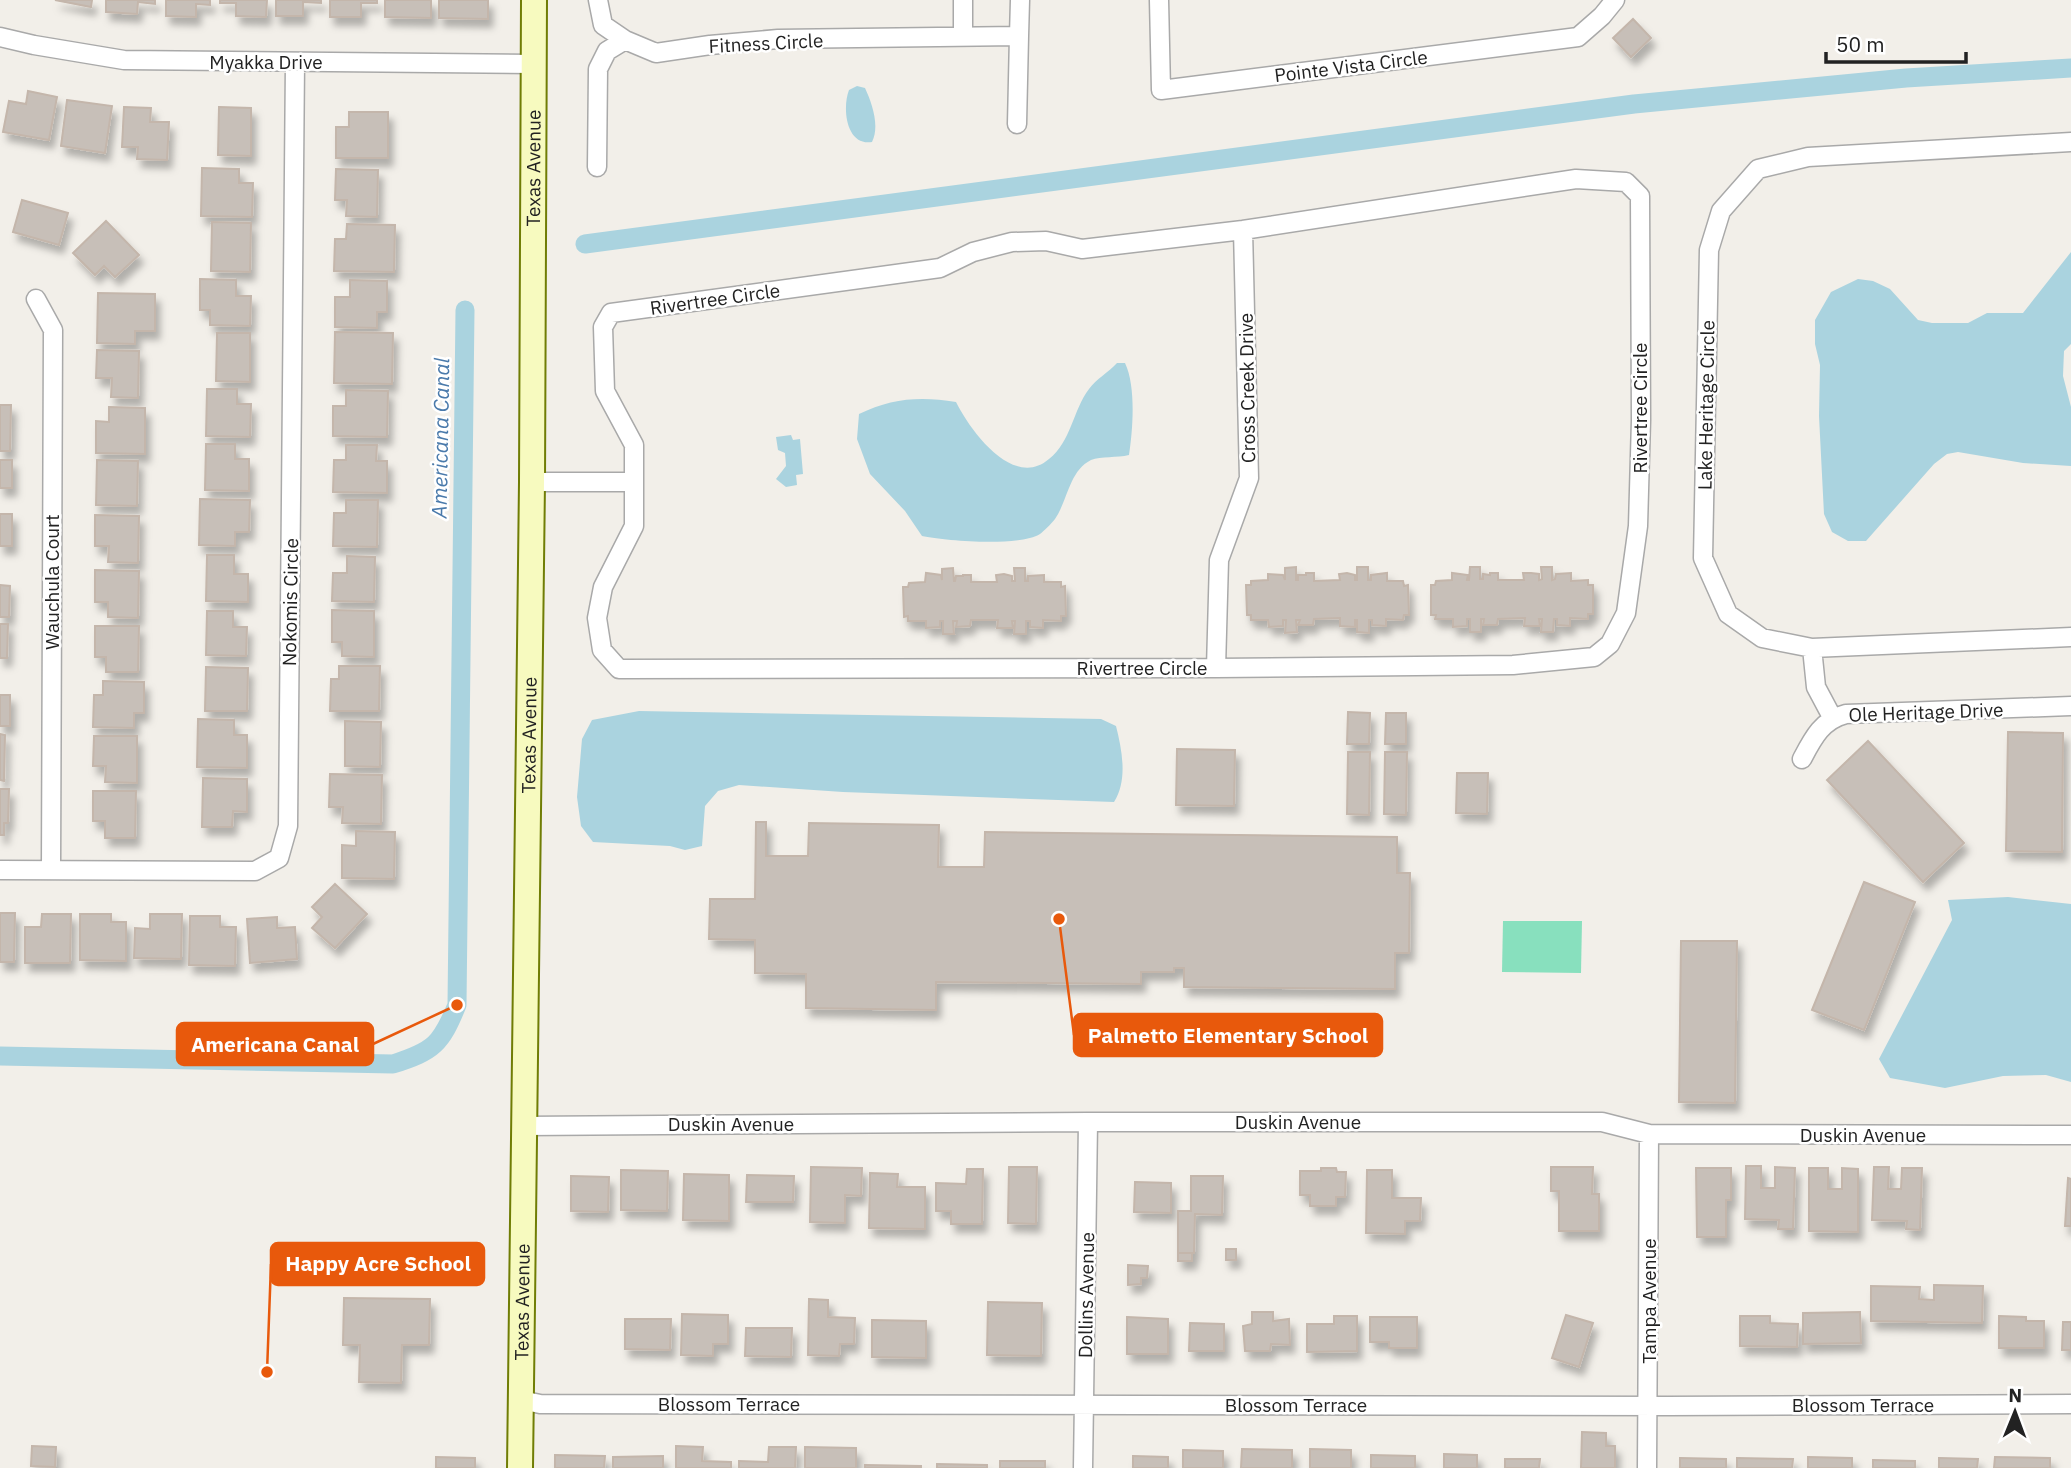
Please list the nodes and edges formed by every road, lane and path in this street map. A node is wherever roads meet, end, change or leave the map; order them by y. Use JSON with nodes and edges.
{"nodes":[{"id":1,"x":534,"y":0,"type":"edge"},
{"id":2,"x":598,"y":0,"type":"edge"},
{"id":3,"x":963,"y":0,"type":"edge"},
{"id":4,"x":1020,"y":0,"type":"edge"},
{"id":5,"x":1159,"y":0,"type":"edge"},
{"id":6,"x":1615,"y":0,"type":"edge"},
{"id":7,"x":1019,"y":36,"type":"junction"},
{"id":8,"x":0,"y":37,"type":"edge"},
{"id":9,"x":963,"y":37,"type":"junction"},
{"id":10,"x":625,"y":40,"type":"junction"},
{"id":11,"x":295,"y":62,"type":"junction"},
{"id":12,"x":534,"y":64,"type":"junction"},
{"id":13,"x":1017,"y":124,"type":"dead end"},
{"id":14,"x":2071,"y":142,"type":"edge"},
{"id":15,"x":597,"y":167,"type":"dead end"},
{"id":16,"x":1243,"y":230,"type":"junction"},
{"id":17,"x":36,"y":299,"type":"dead end"},
{"id":18,"x":532,"y":482,"type":"junction"},
{"id":19,"x":634,"y":482,"type":"junction"},
{"id":20,"x":2071,"y":637,"type":"edge"},
{"id":21,"x":1812,"y":648,"type":"junction"},
{"id":22,"x":1216,"y":668,"type":"junction"},
{"id":23,"x":2071,"y":706,"type":"edge"},
{"id":24,"x":1832,"y":718,"type":"junction"},
{"id":25,"x":1802,"y":759,"type":"dead end"},
{"id":26,"x":0,"y":870,"type":"edge"},
{"id":27,"x":51,"y":870,"type":"junction"},
{"id":28,"x":1088,"y":1122,"type":"junction"},
{"id":29,"x":524,"y":1126,"type":"junction"},
{"id":30,"x":1649,"y":1134,"type":"junction"},
{"id":31,"x":2071,"y":1135,"type":"edge"},
{"id":32,"x":520,"y":1400,"type":"junction"},
{"id":33,"x":2071,"y":1404,"type":"edge"},
{"id":34,"x":1084,"y":1405,"type":"junction"},
{"id":35,"x":1648,"y":1406,"type":"junction"},
{"id":36,"x":520,"y":1468,"type":"edge"},
{"id":37,"x":1083,"y":1468,"type":"edge"},
{"id":38,"x":1647,"y":1468,"type":"edge"}],
"edges":[{"from":1,"to":12,"type":"street","name":"Texas Avenue"},
{"from":2,"to":10,"type":"street","name":"Fitness Circle"},
{"from":3,"to":9,"type":"street"},
{"from":4,"to":7,"type":"street"},
{"from":5,"to":6,"type":"street","name":"Pointe Vista Circle"},
{"from":7,"to":9,"type":"street","name":"Fitness Circle"},
{"from":7,"to":13,"type":"street"},
{"from":8,"to":11,"type":"street","name":"Myakka Drive"},
{"from":9,"to":10,"type":"street","name":"Fitness Circle"},
{"from":10,"to":15,"type":"street"},
{"from":11,"to":12,"type":"street","name":"Myakka Drive"},
{"from":11,"to":27,"type":"street","name":"Nokomis Circle"},
{"from":12,"to":18,"type":"street","name":"Texas Avenue"},
{"from":14,"to":21,"type":"street","name":"Lake Heritage Circle"},
{"from":16,"to":19,"type":"street","name":"Rivertree Circle"},
{"from":16,"to":22,"type":"street","name":"Cross Creek Drive"},
{"from":16,"to":22,"type":"street","name":"Rivertree Circle"},
{"from":17,"to":27,"type":"street","name":"Wauchula Court"},
{"from":18,"to":19,"type":"street"},
{"from":18,"to":29,"type":"street","name":"Texas Avenue"},
{"from":19,"to":22,"type":"street","name":"Rivertree Circle"},
{"from":20,"to":21,"type":"street","name":"Lake Heritage Circle"},
{"from":21,"to":24,"type":"street"},
{"from":23,"to":24,"type":"street","name":"Ole Heritage Drive"},
{"from":24,"to":25,"type":"street","name":"Ole Heritage Drive"},
{"from":26,"to":27,"type":"street","name":"Nokomis Circle"},
{"from":28,"to":29,"type":"street","name":"Duskin Avenue"},
{"from":28,"to":30,"type":"street","name":"Duskin Avenue"},
{"from":28,"to":34,"type":"street","name":"Dollins Avenue"},
{"from":29,"to":32,"type":"street","name":"Texas Avenue"},
{"from":30,"to":31,"type":"street","name":"Duskin Avenue"},
{"from":30,"to":35,"type":"street","name":"Tampa Avenue"},
{"from":32,"to":34,"type":"street","name":"Blossom Terrace"},
{"from":32,"to":36,"type":"street","name":"Texas Avenue"},
{"from":33,"to":35,"type":"street","name":"Blossom Terrace"},
{"from":34,"to":35,"type":"street","name":"Blossom Terrace"},
{"from":34,"to":37,"type":"street","name":"Dollins Avenue"},
{"from":35,"to":38,"type":"street","name":"Tampa Avenue"}]}
